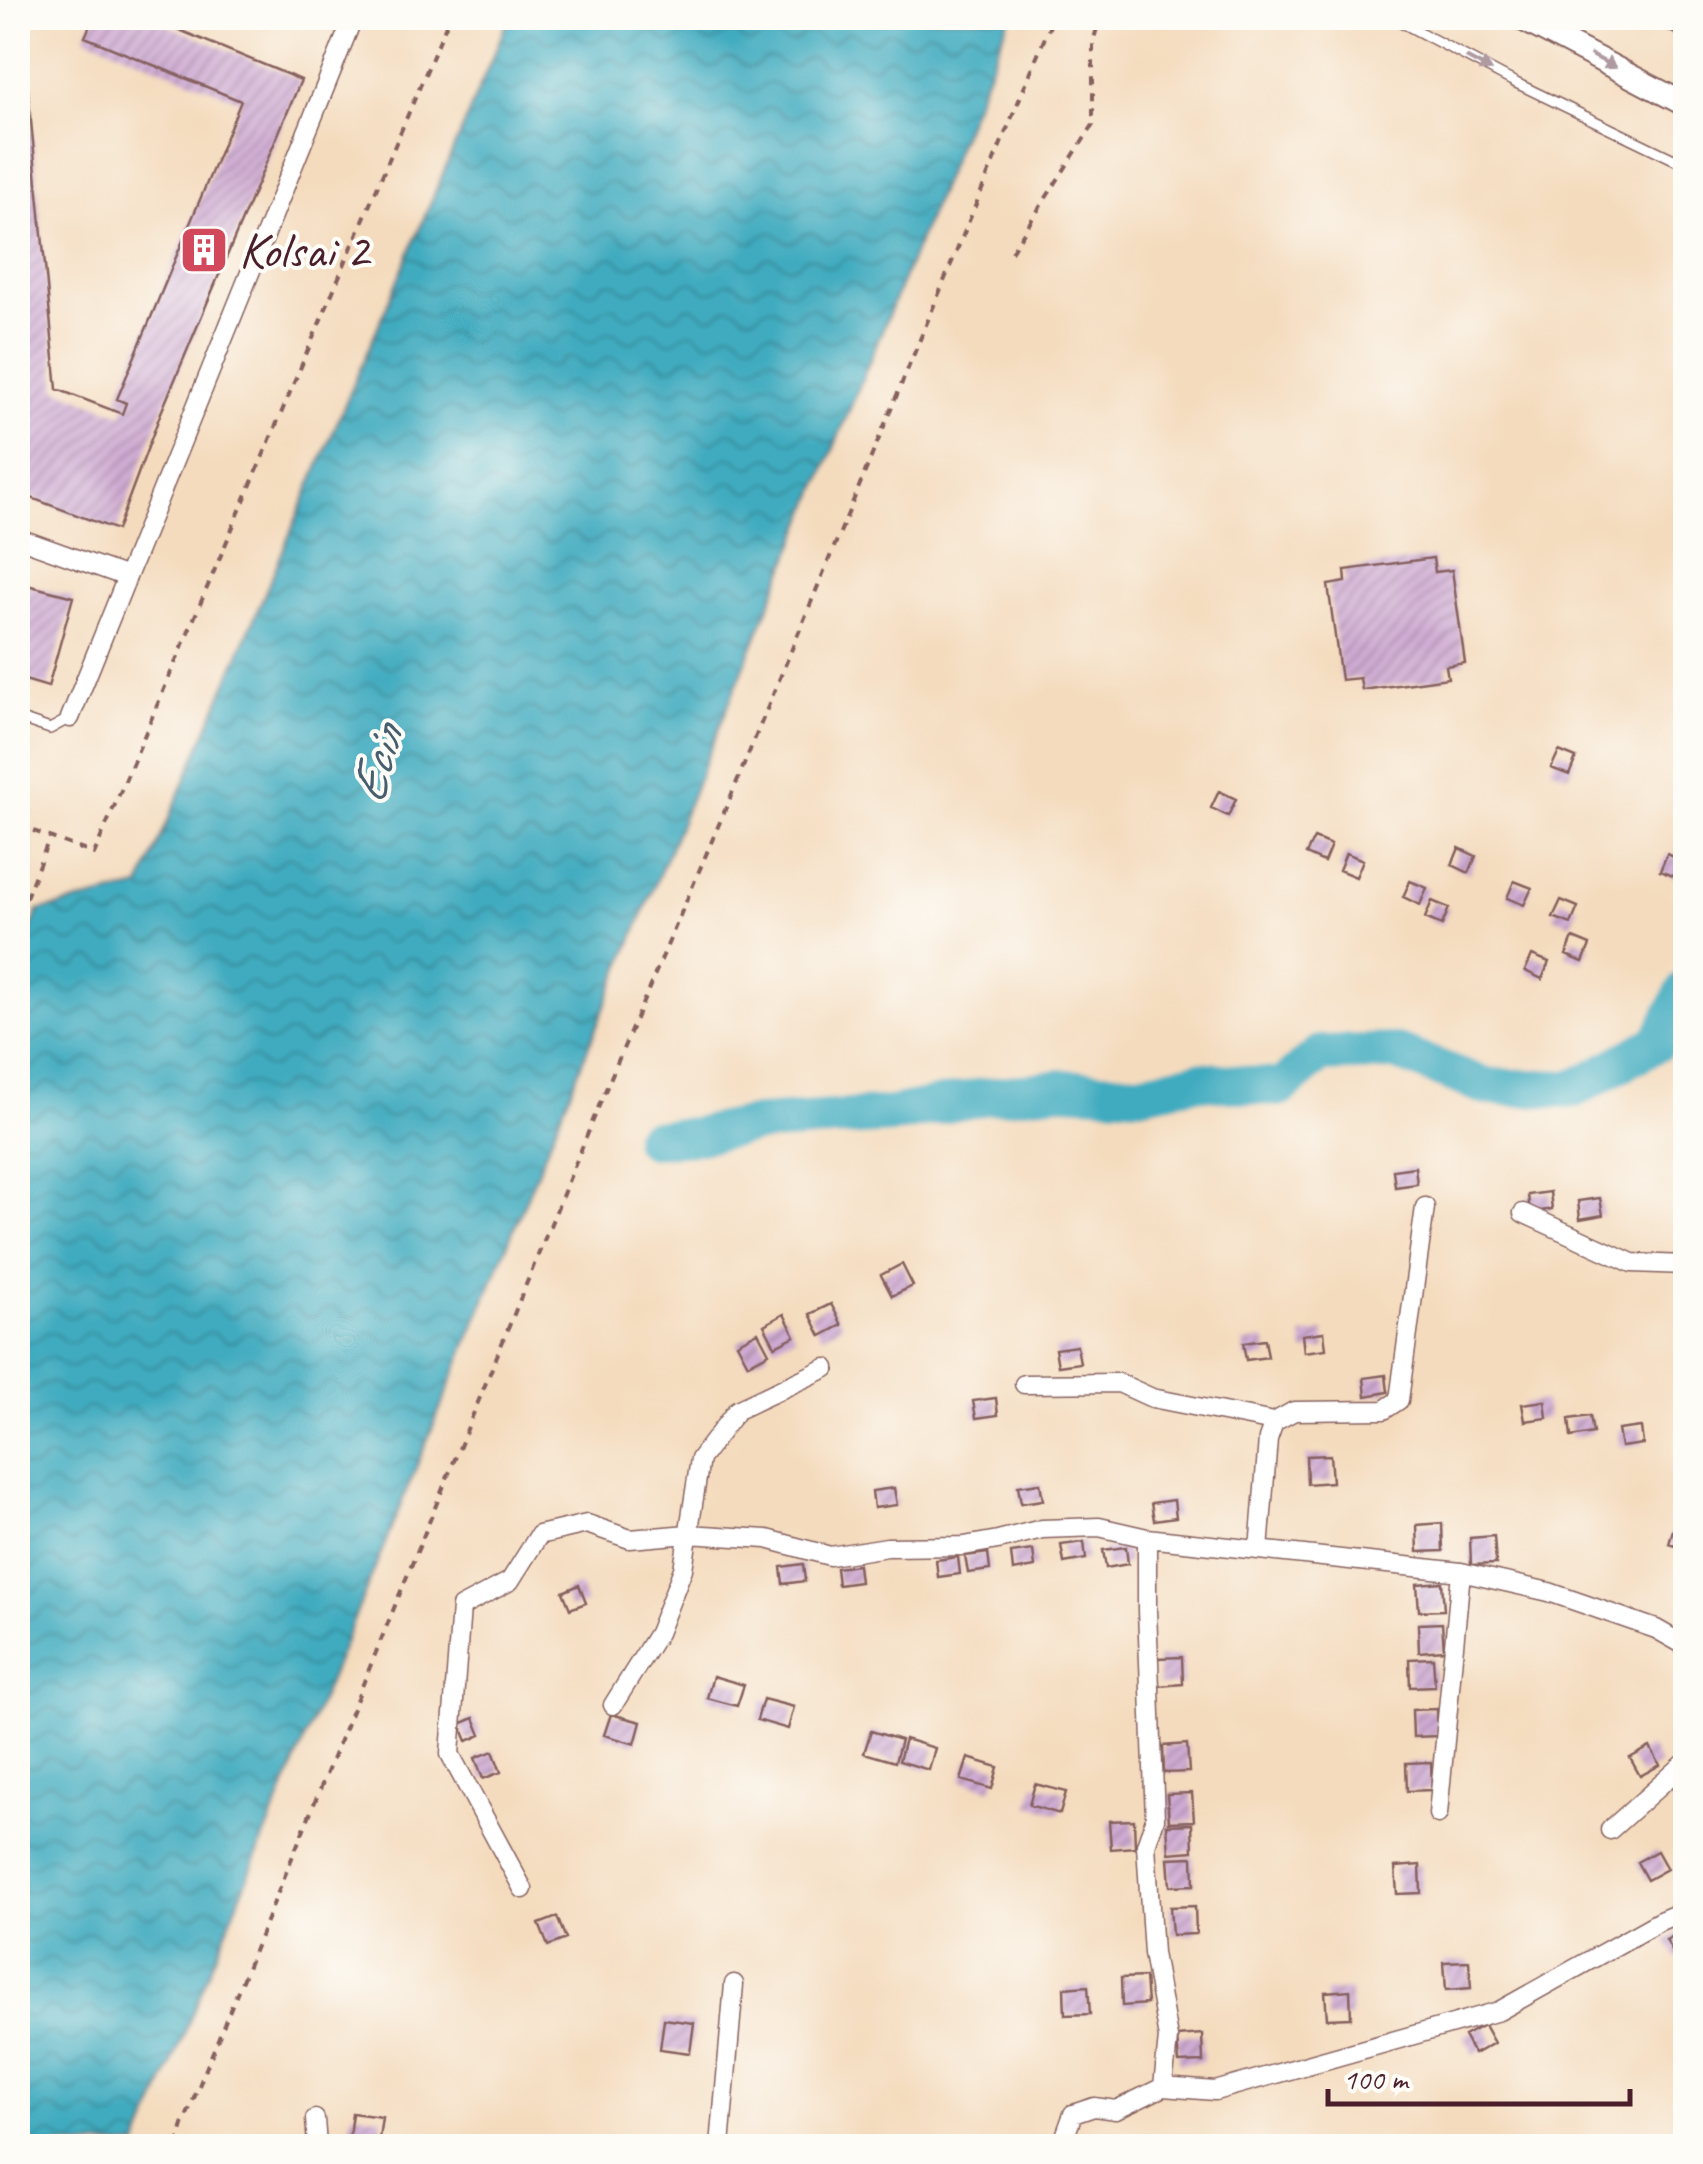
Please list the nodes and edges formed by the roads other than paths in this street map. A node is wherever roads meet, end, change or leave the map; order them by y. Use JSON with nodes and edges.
{"nodes":[{"id":1,"x":327,"y":18,"type":"edge"},
{"id":2,"x":1393,"y":18,"type":"edge"},
{"id":3,"x":1520,"y":18,"type":"edge"},
{"id":4,"x":1670,"y":18,"type":"edge"},
{"id":5,"x":351,"y":22,"type":"edge"},
{"id":6,"x":1686,"y":26,"type":"edge"},
{"id":7,"x":1686,"y":105,"type":"edge"},
{"id":8,"x":1686,"y":165,"type":"edge"},
{"id":9,"x":18,"y":538,"type":"edge"},
{"id":10,"x":127,"y":577,"type":"junction"},
{"id":11,"x":18,"y":718,"type":"edge"},
{"id":12,"x":70,"y":718,"type":"joint"},
{"id":13,"x":1425,"y":1207,"type":"dead end"},
{"id":14,"x":1523,"y":1213,"type":"dead end"},
{"id":15,"x":1686,"y":1265,"type":"edge"},
{"id":16,"x":826,"y":1368,"type":"dead end"},
{"id":17,"x":1024,"y":1384,"type":"dead end"},
{"id":18,"x":1274,"y":1422,"type":"junction"},
{"id":19,"x":688,"y":1534,"type":"junction"},
{"id":20,"x":1147,"y":1538,"type":"junction"},
{"id":21,"x":1259,"y":1550,"type":"junction"},
{"id":22,"x":1461,"y":1572,"type":"junction"},
{"id":23,"x":1686,"y":1646,"type":"edge"},
{"id":24,"x":613,"y":1705,"type":"dead end"},
{"id":25,"x":1686,"y":1762,"type":"edge"},
{"id":26,"x":1438,"y":1814,"type":"dead end"},
{"id":27,"x":1610,"y":1830,"type":"dead end"},
{"id":28,"x":523,"y":1890,"type":"dead end"},
{"id":29,"x":1686,"y":1910,"type":"edge"},
{"id":30,"x":734,"y":1984,"type":"dead end"},
{"id":31,"x":1163,"y":2087,"type":"junction"},
{"id":32,"x":315,"y":2119,"type":"dead end"},
{"id":33,"x":317,"y":2146,"type":"edge"},
{"id":34,"x":720,"y":2146,"type":"edge"},
{"id":35,"x":1066,"y":2146,"type":"edge"}],
"edges":[{"from":1,"to":5,"type":"lane"},
{"from":2,"to":8,"type":"lane","one_way":true},
{"from":3,"to":7,"type":"main road","one_way":true},
{"from":4,"to":6,"type":"main road"},
{"from":5,"to":10,"type":"street"},
{"from":9,"to":10,"type":"street"},
{"from":10,"to":12,"type":"street"},
{"from":11,"to":12,"type":"lane"},
{"from":13,"to":18,"type":"street"},
{"from":14,"to":15,"type":"street"},
{"from":16,"to":19,"type":"street"},
{"from":17,"to":18,"type":"street"},
{"from":18,"to":21,"type":"street"},
{"from":19,"to":20,"type":"street"},
{"from":19,"to":24,"type":"street"},
{"from":19,"to":28,"type":"street"},
{"from":20,"to":21,"type":"street"},
{"from":20,"to":31,"type":"street"},
{"from":21,"to":22,"type":"street"},
{"from":22,"to":23,"type":"street"},
{"from":22,"to":26,"type":"street"},
{"from":25,"to":27,"type":"street"},
{"from":29,"to":31,"type":"street"},
{"from":30,"to":34,"type":"street"},
{"from":31,"to":35,"type":"street"},
{"from":32,"to":33,"type":"street"}]}
